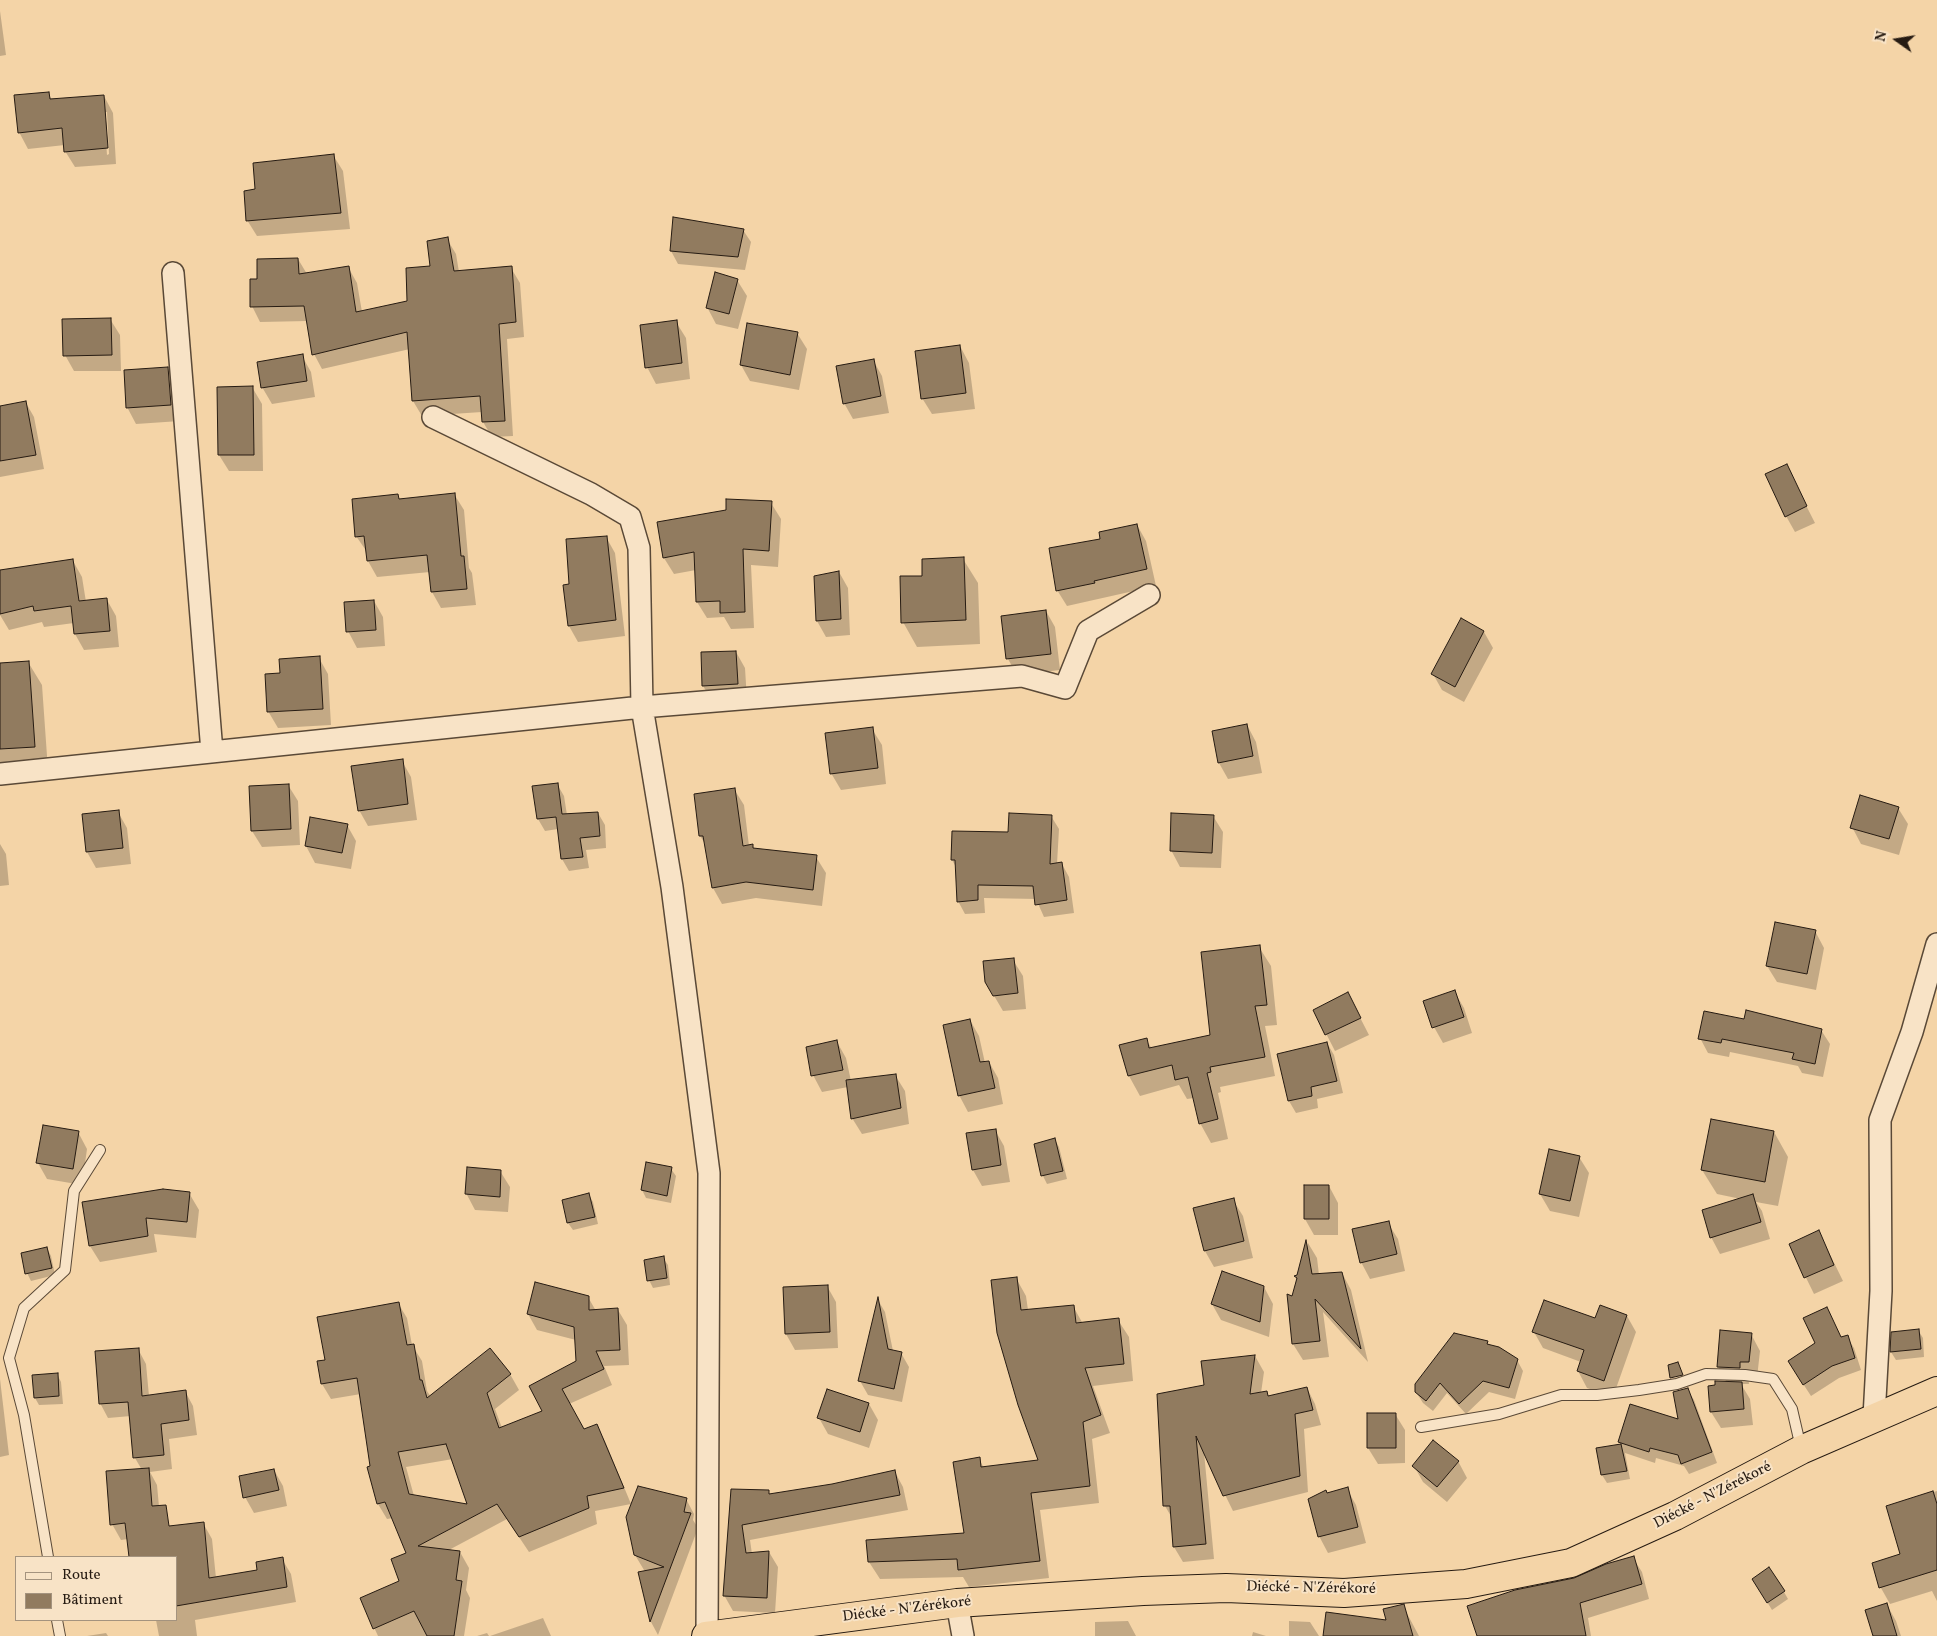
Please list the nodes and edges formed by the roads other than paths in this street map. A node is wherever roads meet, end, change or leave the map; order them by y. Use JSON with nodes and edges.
{"nodes":[{"id":1,"x":173,"y":272,"type":"dead end"},
{"id":2,"x":433,"y":417,"type":"dead end"},
{"id":3,"x":1150,"y":595,"type":"dead end"},
{"id":4,"x":642,"y":707,"type":"junction"},
{"id":5,"x":212,"y":752,"type":"junction"},
{"id":6,"x":0,"y":774,"type":"edge"},
{"id":7,"x":1937,"y":944,"type":"edge"},
{"id":8,"x":100,"y":1150,"type":"dead end"},
{"id":9,"x":1937,"y":1391,"type":"edge"},
{"id":10,"x":1874,"y":1417,"type":"junction"},
{"id":11,"x":1421,"y":1428,"type":"dead end"},
{"id":12,"x":1801,"y":1450,"type":"junction"},
{"id":13,"x":48,"y":1556,"type":"edge"},
{"id":14,"x":957,"y":1603,"type":"junction"},
{"id":15,"x":58,"y":1621,"type":"edge"},
{"id":16,"x":60,"y":1636,"type":"edge"},
{"id":17,"x":706,"y":1636,"type":"edge"},
{"id":18,"x":963,"y":1636,"type":"edge"}],
"edges":[{"from":1,"to":5,"type":"street"},
{"from":2,"to":4,"type":"street"},
{"from":3,"to":4,"type":"street"},
{"from":4,"to":5,"type":"street"},
{"from":4,"to":17,"type":"street"},
{"from":5,"to":6,"type":"street"},
{"from":7,"to":10,"type":"street"},
{"from":8,"to":13,"type":"lane"},
{"from":9,"to":10,"type":"highway","name":"Diécké - N'Zérékoré"},
{"from":10,"to":12,"type":"highway","name":"Diécké - N'Zérékoré"},
{"from":11,"to":12,"type":"lane"},
{"from":12,"to":14,"type":"highway","name":"Diécké - N'Zérékoré"},
{"from":14,"to":17,"type":"highway","name":"Diécké - N'Zérékoré"},
{"from":14,"to":18,"type":"street"},
{"from":15,"to":16,"type":"lane"}]}
